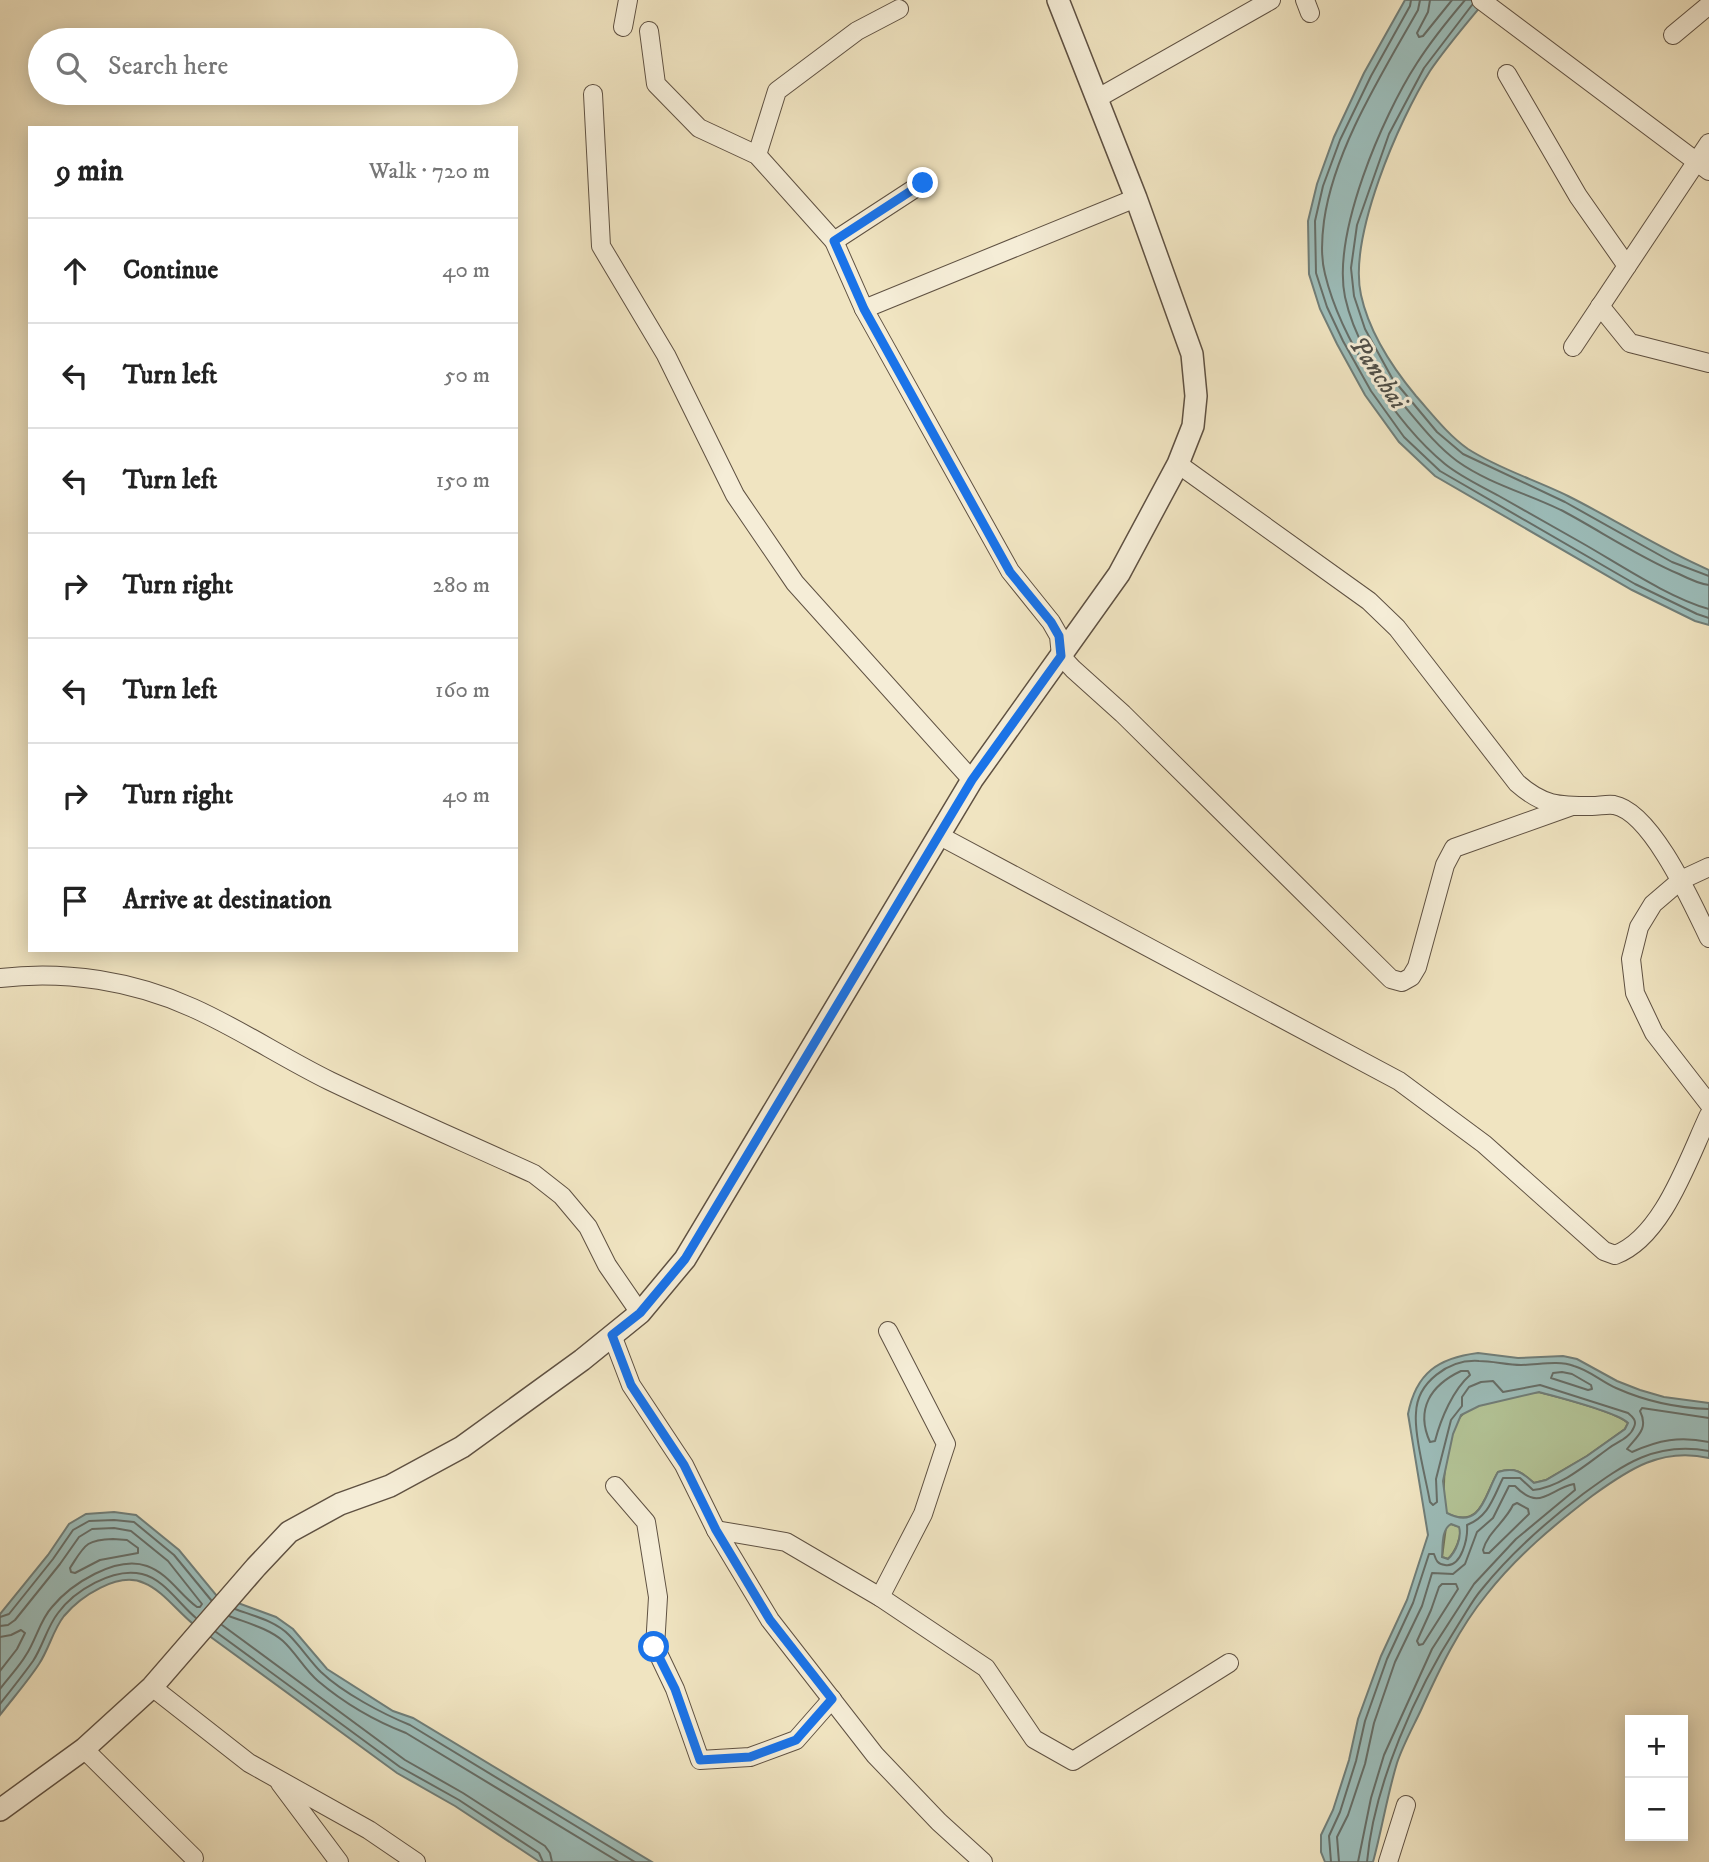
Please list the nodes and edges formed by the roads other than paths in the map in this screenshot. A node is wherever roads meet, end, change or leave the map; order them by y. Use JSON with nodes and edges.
{"nodes":[{"id":1,"x":628,"y":0,"type":"edge"},
{"id":2,"x":1058,"y":0,"type":"edge"},
{"id":3,"x":1271,"y":0,"type":"edge"},
{"id":4,"x":1480,"y":0,"type":"edge"},
{"id":5,"x":1709,"y":5,"type":"edge"},
{"id":6,"x":899,"y":9,"type":"dead end"},
{"id":7,"x":623,"y":27,"type":"dead end"},
{"id":8,"x":649,"y":31,"type":"dead end"},
{"id":9,"x":1673,"y":35,"type":"dead end"},
{"id":10,"x":1507,"y":74,"type":"dead end"},
{"id":11,"x":593,"y":94,"type":"dead end"},
{"id":12,"x":1098,"y":98,"type":"junction"},
{"id":13,"x":1709,"y":143,"type":"edge"},
{"id":14,"x":757,"y":155,"type":"junction"},
{"id":15,"x":1702,"y":166,"type":"edge"},
{"id":16,"x":923,"y":183,"type":"dead end"},
{"id":17,"x":1136,"y":198,"type":"junction"},
{"id":18,"x":834,"y":241,"type":"junction"},
{"id":19,"x":1627,"y":266,"type":"junction"},
{"id":20,"x":1600,"y":306,"type":"junction"},
{"id":21,"x":864,"y":309,"type":"junction"},
{"id":22,"x":1573,"y":347,"type":"dead end"},
{"id":23,"x":1709,"y":363,"type":"edge"},
{"id":24,"x":1178,"y":464,"type":"junction"},
{"id":25,"x":1061,"y":656,"type":"junction"},
{"id":26,"x":972,"y":780,"type":"junction"},
{"id":27,"x":1572,"y":806,"type":"junction"},
{"id":28,"x":940,"y":836,"type":"junction"},
{"id":29,"x":1709,"y":867,"type":"edge"},
{"id":30,"x":1681,"y":880,"type":"junction"},
{"id":31,"x":1709,"y":938,"type":"edge"},
{"id":32,"x":0,"y":978,"type":"edge"},
{"id":33,"x":1709,"y":1104,"type":"edge"},
{"id":34,"x":1709,"y":1115,"type":"edge"},
{"id":35,"x":640,"y":1313,"type":"junction"},
{"id":36,"x":888,"y":1331,"type":"dead end"},
{"id":37,"x":612,"y":1335,"type":"junction"},
{"id":38,"x":615,"y":1486,"type":"dead end"},
{"id":39,"x":716,"y":1530,"type":"junction"},
{"id":40,"x":880,"y":1597,"type":"junction"},
{"id":41,"x":1229,"y":1663,"type":"dead end"},
{"id":42,"x":152,"y":1687,"type":"junction"},
{"id":43,"x":832,"y":1699,"type":"junction"},
{"id":44,"x":84,"y":1749,"type":"junction"},
{"id":45,"x":276,"y":1778,"type":"junction"},
{"id":46,"x":1406,"y":1805,"type":"dead end"},
{"id":47,"x":0,"y":1810,"type":"edge"},
{"id":48,"x":194,"y":1858,"type":"dead end"},
{"id":49,"x":339,"y":1862,"type":"edge"},
{"id":50,"x":416,"y":1862,"type":"edge"},
{"id":51,"x":983,"y":1862,"type":"edge"},
{"id":52,"x":1388,"y":1862,"type":"edge"}],
"edges":[{"from":1,"to":7,"type":"street"},
{"from":2,"to":12,"type":"street"},
{"from":3,"to":12,"type":"street"},
{"from":4,"to":15,"type":"street"},
{"from":5,"to":9,"type":"street"},
{"from":6,"to":14,"type":"street"},
{"from":8,"to":14,"type":"street"},
{"from":10,"to":19,"type":"street"},
{"from":11,"to":26,"type":"street"},
{"from":12,"to":17,"type":"street"},
{"from":13,"to":15,"type":"street"},
{"from":14,"to":18,"type":"street"},
{"from":15,"to":19,"type":"street"},
{"from":16,"to":18,"type":"street"},
{"from":17,"to":21,"type":"street"},
{"from":17,"to":24,"type":"street"},
{"from":18,"to":21,"type":"street"},
{"from":19,"to":20,"type":"street"},
{"from":20,"to":22,"type":"street"},
{"from":20,"to":23,"type":"street"},
{"from":21,"to":25,"type":"street"},
{"from":24,"to":25,"type":"street"},
{"from":24,"to":27,"type":"street"},
{"from":25,"to":26,"type":"street"},
{"from":25,"to":27,"type":"street"},
{"from":26,"to":28,"type":"street"},
{"from":27,"to":30,"type":"street"},
{"from":28,"to":34,"type":"street"},
{"from":28,"to":35,"type":"street"},
{"from":29,"to":30,"type":"street"},
{"from":30,"to":31,"type":"street"},
{"from":30,"to":33,"type":"street"},
{"from":32,"to":35,"type":"street"},
{"from":35,"to":37,"type":"street"},
{"from":36,"to":40,"type":"street"},
{"from":37,"to":39,"type":"street"},
{"from":37,"to":42,"type":"street"},
{"from":38,"to":43,"type":"street"},
{"from":39,"to":40,"type":"street"},
{"from":39,"to":43,"type":"street"},
{"from":40,"to":41,"type":"street"},
{"from":42,"to":44,"type":"street"},
{"from":42,"to":45,"type":"street"},
{"from":43,"to":51,"type":"street"},
{"from":44,"to":47,"type":"street"},
{"from":44,"to":48,"type":"street"},
{"from":45,"to":49,"type":"street"},
{"from":45,"to":50,"type":"street"},
{"from":46,"to":52,"type":"street"}]}
